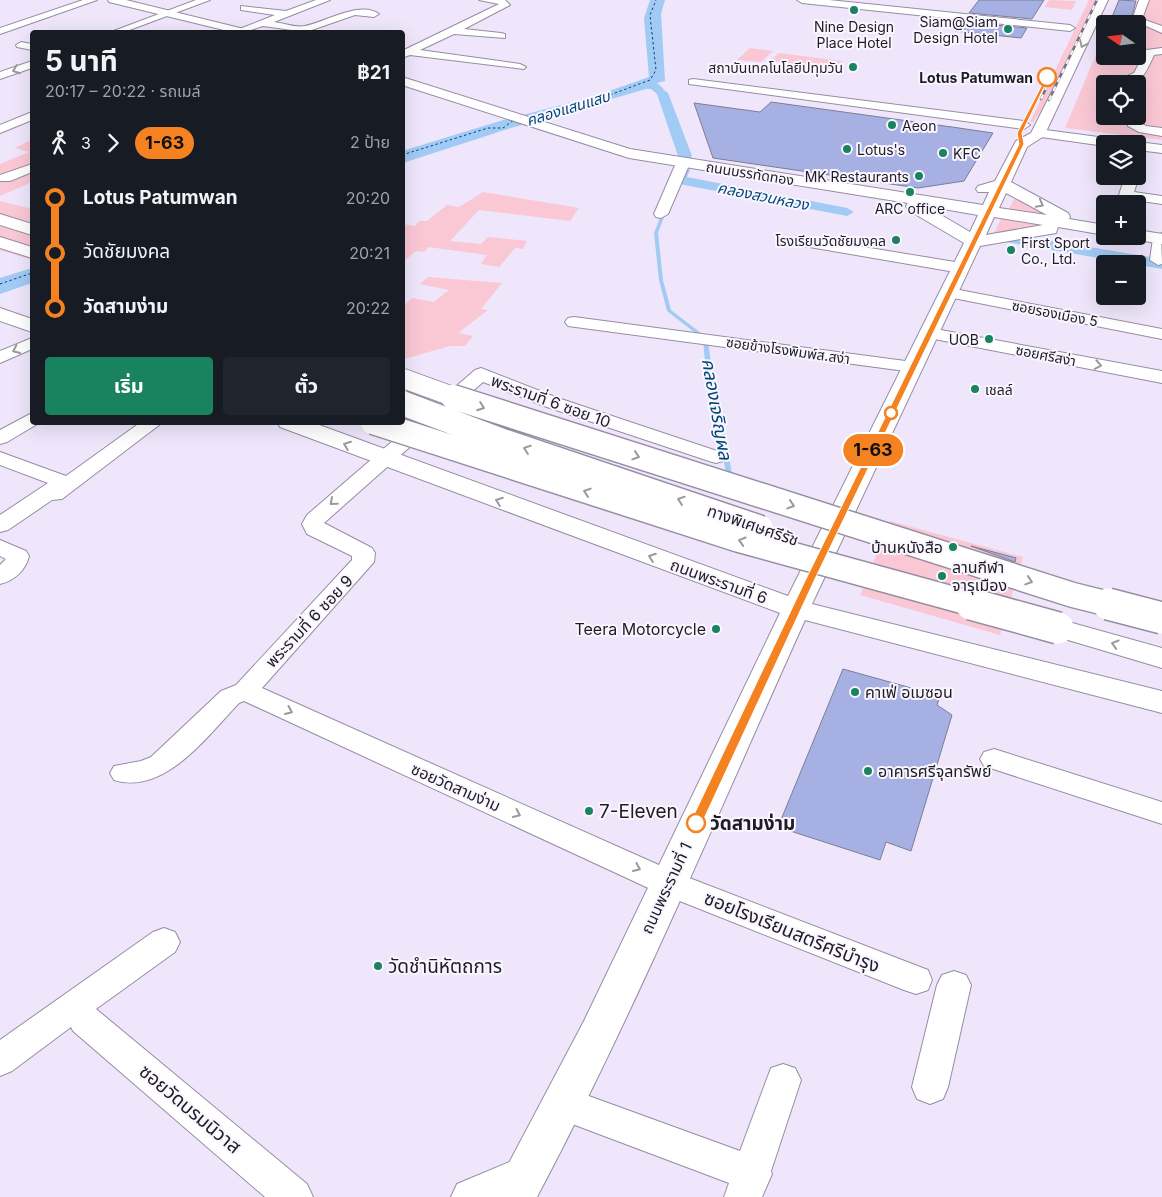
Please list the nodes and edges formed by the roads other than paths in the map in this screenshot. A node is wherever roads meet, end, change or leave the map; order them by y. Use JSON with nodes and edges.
{"nodes":[{"id":1,"x":92,"y":0,"type":"edge"},
{"id":2,"x":115,"y":0,"type":"edge"},
{"id":3,"x":204,"y":0,"type":"edge"},
{"id":4,"x":325,"y":0,"type":"edge"},
{"id":5,"x":484,"y":0,"type":"edge"},
{"id":6,"x":802,"y":0,"type":"edge"},
{"id":7,"x":1103,"y":0,"type":"edge"},
{"id":8,"x":1144,"y":0,"type":"edge"},
{"id":9,"x":168,"y":13,"type":"junction"},
{"id":10,"x":289,"y":13,"type":"junction"},
{"id":11,"x":374,"y":14,"type":"dead end"},
{"id":12,"x":327,"y":18,"type":"dead end"},
{"id":13,"x":268,"y":21,"type":"junction"},
{"id":14,"x":1072,"y":24,"type":"joint"},
{"id":15,"x":121,"y":30,"type":"edge"},
{"id":16,"x":232,"y":30,"type":"edge"},
{"id":17,"x":245,"y":30,"type":"edge"},
{"id":18,"x":1162,"y":30,"type":"edge"},
{"id":19,"x":0,"y":31,"type":"edge"},
{"id":20,"x":455,"y":31,"type":"junction"},
{"id":21,"x":501,"y":36,"type":"dead end"},
{"id":22,"x":1062,"y":44,"type":"dead end"},
{"id":23,"x":21,"y":45,"type":"dead end"},
{"id":24,"x":30,"y":47,"type":"edge"},
{"id":25,"x":1162,"y":50,"type":"edge"},
{"id":26,"x":406,"y":54,"type":"edge"},
{"id":27,"x":30,"y":65,"type":"edge"},
{"id":28,"x":520,"y":67,"type":"dead end"},
{"id":29,"x":1139,"y":75,"type":"edge"},
{"id":30,"x":0,"y":76,"type":"edge"},
{"id":31,"x":405,"y":82,"type":"edge"},
{"id":32,"x":693,"y":82,"type":"dead end"},
{"id":33,"x":30,"y":117,"type":"edge"},
{"id":34,"x":1026,"y":121,"type":"junction"},
{"id":35,"x":1136,"y":125,"type":"edge"},
{"id":36,"x":0,"y":129,"type":"edge"},
{"id":37,"x":1040,"y":129,"type":"junction"},
{"id":38,"x":1162,"y":132,"type":"edge"},
{"id":39,"x":1096,"y":139,"type":"edge"},
{"id":40,"x":1022,"y":144,"type":"junction"},
{"id":41,"x":1162,"y":149,"type":"edge"},
{"id":42,"x":1146,"y":150,"type":"edge"},
{"id":43,"x":683,"y":163,"type":"junction"},
{"id":44,"x":30,"y":169,"type":"edge"},
{"id":45,"x":5,"y":184,"type":"edge"},
{"id":46,"x":1002,"y":184,"type":"junction"},
{"id":47,"x":1129,"y":185,"type":"edge"},
{"id":48,"x":902,"y":198,"type":"junction"},
{"id":49,"x":1162,"y":200,"type":"edge"},
{"id":50,"x":988,"y":212,"type":"junction"},
{"id":51,"x":660,"y":214,"type":"dead end"},
{"id":52,"x":0,"y":219,"type":"edge"},
{"id":53,"x":1076,"y":225,"type":"junction"},
{"id":54,"x":1096,"y":228,"type":"edge"},
{"id":55,"x":30,"y":229,"type":"edge"},
{"id":56,"x":0,"y":231,"type":"edge"},
{"id":57,"x":1146,"y":236,"type":"edge"},
{"id":58,"x":1162,"y":238,"type":"edge"},
{"id":59,"x":30,"y":240,"type":"edge"},
{"id":60,"x":797,"y":241,"type":"dead end"},
{"id":61,"x":0,"y":242,"type":"edge"},
{"id":62,"x":974,"y":242,"type":"junction"},
{"id":63,"x":30,"y":252,"type":"edge"},
{"id":64,"x":1158,"y":260,"type":"dead end"},
{"id":65,"x":961,"y":268,"type":"junction"},
{"id":66,"x":949,"y":293,"type":"junction"},
{"id":67,"x":0,"y":314,"type":"edge"},
{"id":68,"x":574,"y":322,"type":"dead end"},
{"id":69,"x":30,"y":330,"type":"edge"},
{"id":70,"x":30,"y":333,"type":"edge"},
{"id":71,"x":930,"y":333,"type":"junction"},
{"id":72,"x":1162,"y":334,"type":"edge"},
{"id":73,"x":0,"y":358,"type":"edge"},
{"id":74,"x":913,"y":367,"type":"junction"},
{"id":75,"x":1162,"y":377,"type":"edge"},
{"id":76,"x":405,"y":379,"type":"edge"},
{"id":77,"x":405,"y":404,"type":"edge"},
{"id":78,"x":30,"y":420,"type":"edge"},
{"id":79,"x":150,"y":425,"type":"edge"},
{"id":80,"x":296,"y":425,"type":"edge"},
{"id":81,"x":382,"y":425,"type":"edge"},
{"id":82,"x":0,"y":438,"type":"edge"},
{"id":83,"x":0,"y":458,"type":"edge"},
{"id":84,"x":383,"y":458,"type":"junction"},
{"id":85,"x":716,"y":458,"type":"dead end"},
{"id":86,"x":50,"y":497,"type":"dead end"},
{"id":87,"x":0,"y":525,"type":"edge"},
{"id":88,"x":0,"y":547,"type":"edge"},
{"id":89,"x":0,"y":577,"type":"edge"},
{"id":90,"x":796,"y":609,"type":"junction"},
{"id":91,"x":1162,"y":618,"type":"edge"},
{"id":92,"x":1058,"y":628,"type":"junction"},
{"id":93,"x":1162,"y":658,"type":"edge"},
{"id":94,"x":245,"y":690,"type":"junction"},
{"id":95,"x":1162,"y":702,"type":"edge"},
{"id":96,"x":994,"y":759,"type":"dead end"},
{"id":97,"x":124,"y":773,"type":"dead end"},
{"id":98,"x":1162,"y":813,"type":"edge"},
{"id":99,"x":668,"y":883,"type":"junction"},
{"id":100,"x":164,"y":942,"type":"dead end"},
{"id":101,"x":916,"y":980,"type":"dead end"},
{"id":102,"x":954,"y":985,"type":"dead end"},
{"id":103,"x":85,"y":1020,"type":"dead end"},
{"id":104,"x":0,"y":1060,"type":"edge"},
{"id":105,"x":783,"y":1080,"type":"dead end"},
{"id":106,"x":930,"y":1088,"type":"dead end"},
{"id":107,"x":564,"y":1104,"type":"junction"},
{"id":108,"x":520,"y":1185,"type":"edge"},
{"id":109,"x":748,"y":1185,"type":"edge"},
{"id":110,"x":294,"y":1197,"type":"edge"},
{"id":111,"x":470,"y":1197,"type":"edge"}],
"edges":[{"from":1,"to":19,"type":"street"},
{"from":2,"to":9,"type":"main road"},
{"from":3,"to":9,"type":"street"},
{"from":4,"to":10,"type":"street"},
{"from":5,"to":20,"type":"street"},
{"from":6,"to":14,"type":"street"},
{"from":7,"to":37,"type":"main road","name":"ถนนพระรามที่ 1","one_way":true},
{"from":8,"to":18,"type":"street"},
{"from":9,"to":15,"type":"street"},
{"from":9,"to":16,"type":"main road"},
{"from":10,"to":12,"type":"street"},
{"from":10,"to":13,"type":"street"},
{"from":10,"to":13,"type":"street"},
{"from":11,"to":13,"type":"street"},
{"from":13,"to":17,"type":"street"},
{"from":14,"to":22,"type":"main road"},
{"from":20,"to":21,"type":"street"},
{"from":20,"to":26,"type":"street"},
{"from":23,"to":24,"type":"street"},
{"from":25,"to":29,"type":"street"},
{"from":26,"to":28,"type":"street"},
{"from":27,"to":30,"type":"street","one_way":true},
{"from":31,"to":43,"type":"main road","name":"ถนนบรรทัดทอง"},
{"from":32,"to":34,"type":"street"},
{"from":33,"to":36,"type":"street"},
{"from":34,"to":37,"type":"main road"},
{"from":34,"to":40,"type":"main road","name":"ถนนพระรามที่ 1"},
{"from":35,"to":38,"type":"street"},
{"from":37,"to":39,"type":"street"},
{"from":37,"to":40,"type":"main road","name":"ถนนพระรามที่ 1"},
{"from":40,"to":46,"type":"main road","name":"ถนนพระรามที่ 1"},
{"from":41,"to":42,"type":"street"},
{"from":43,"to":48,"type":"main road","name":"ถนนบรรทัดทอง"},
{"from":43,"to":51,"type":"street"},
{"from":44,"to":45,"type":"street"},
{"from":46,"to":48,"type":"main road"},
{"from":46,"to":50,"type":"main road","name":"ถนนพระรามที่ 1"},
{"from":46,"to":53,"type":"main road","one_way":true},
{"from":47,"to":49,"type":"street"},
{"from":48,"to":50,"type":"main road","name":"ถนนบรรทัดทอง"},
{"from":48,"to":62,"type":"main road"},
{"from":50,"to":53,"type":"main road","name":"ถนนบรรทัดทอง"},
{"from":50,"to":62,"type":"main road","name":"ถนนพระรามที่ 1"},
{"from":52,"to":55,"type":"main road"},
{"from":53,"to":54,"type":"main road","name":"ถนนบรรทัดทอง"},
{"from":53,"to":62,"type":"main road"},
{"from":56,"to":59,"type":"main road"},
{"from":57,"to":58,"type":"main road"},
{"from":58,"to":64,"type":"street"},
{"from":60,"to":65,"type":"street"},
{"from":61,"to":63,"type":"main road"},
{"from":62,"to":65,"type":"main road","name":"ถนนพระรามที่ 1"},
{"from":65,"to":66,"type":"main road","name":"ถนนพระรามที่ 1"},
{"from":66,"to":71,"type":"main road","name":"ถนนพระรามที่ 1"},
{"from":66,"to":72,"type":"street","name":"ซอยรองเมือง 5"},
{"from":67,"to":69,"type":"main road"},
{"from":68,"to":74,"type":"street","name":"ซอยข้างโรงพิมพ์ส.สง่า"},
{"from":70,"to":73,"type":"street","one_way":true},
{"from":71,"to":74,"type":"main road","name":"ถนนพระรามที่ 1"},
{"from":71,"to":75,"type":"street","name":"ซอยศรีสง่า","one_way":true},
{"from":74,"to":90,"type":"main road","name":"ถนนพระรามที่ 1"},
{"from":76,"to":91,"type":"main road","name":"ทางพิเศษศรีรัช","one_way":true,"bridge":true},
{"from":92,"to":77,"type":"main road","name":"ทางพิเศษศรีรัช","one_way":true,"bridge":true},
{"from":78,"to":82,"type":"street"},
{"from":79,"to":86,"type":"street"},
{"from":84,"to":80,"type":"main road","name":"ถนนพระรามที่ 6","one_way":true},
{"from":92,"to":81,"type":"main road","one_way":true,"bridge":true},
{"from":83,"to":87,"type":"street"},
{"from":84,"to":85,"type":"street","name":"พระรามที่ 6 ซอย 10"},
{"from":90,"to":84,"type":"main road","name":"ถนนพระรามที่ 6","one_way":true},
{"from":84,"to":94,"type":"street","name":"พระรามที่ 6 ซอย 9","one_way":true},
{"from":88,"to":89,"type":"street"},
{"from":90,"to":95,"type":"main road","name":"ถนนพระรามที่ 6"},
{"from":90,"to":99,"type":"main road","name":"ถนนพระรามที่ 1"},
{"from":93,"to":92,"type":"main road","name":"ทางพิเศษศรีรัช","one_way":true},
{"from":94,"to":97,"type":"street","name":"พระรามที่ 6 ซอย 9"},
{"from":94,"to":99,"type":"street","name":"ซอยวัดสามง่าม","one_way":true},
{"from":96,"to":98,"type":"street"},
{"from":99,"to":101,"type":"street","name":"ซอยโรงเรียนสตรีศรีบำรุง"},
{"from":99,"to":107,"type":"main road","name":"ถนนพระรามที่ 1"},
{"from":100,"to":104,"type":"street"},
{"from":102,"to":106,"type":"street"},
{"from":103,"to":110,"type":"street","name":"ซอยวัดบรมนิวาส"},
{"from":105,"to":109,"type":"street"},
{"from":107,"to":108,"type":"main road","name":"ถนนพระรามที่ 1"},
{"from":107,"to":109,"type":"street"},
{"from":108,"to":111,"type":"street"}]}
